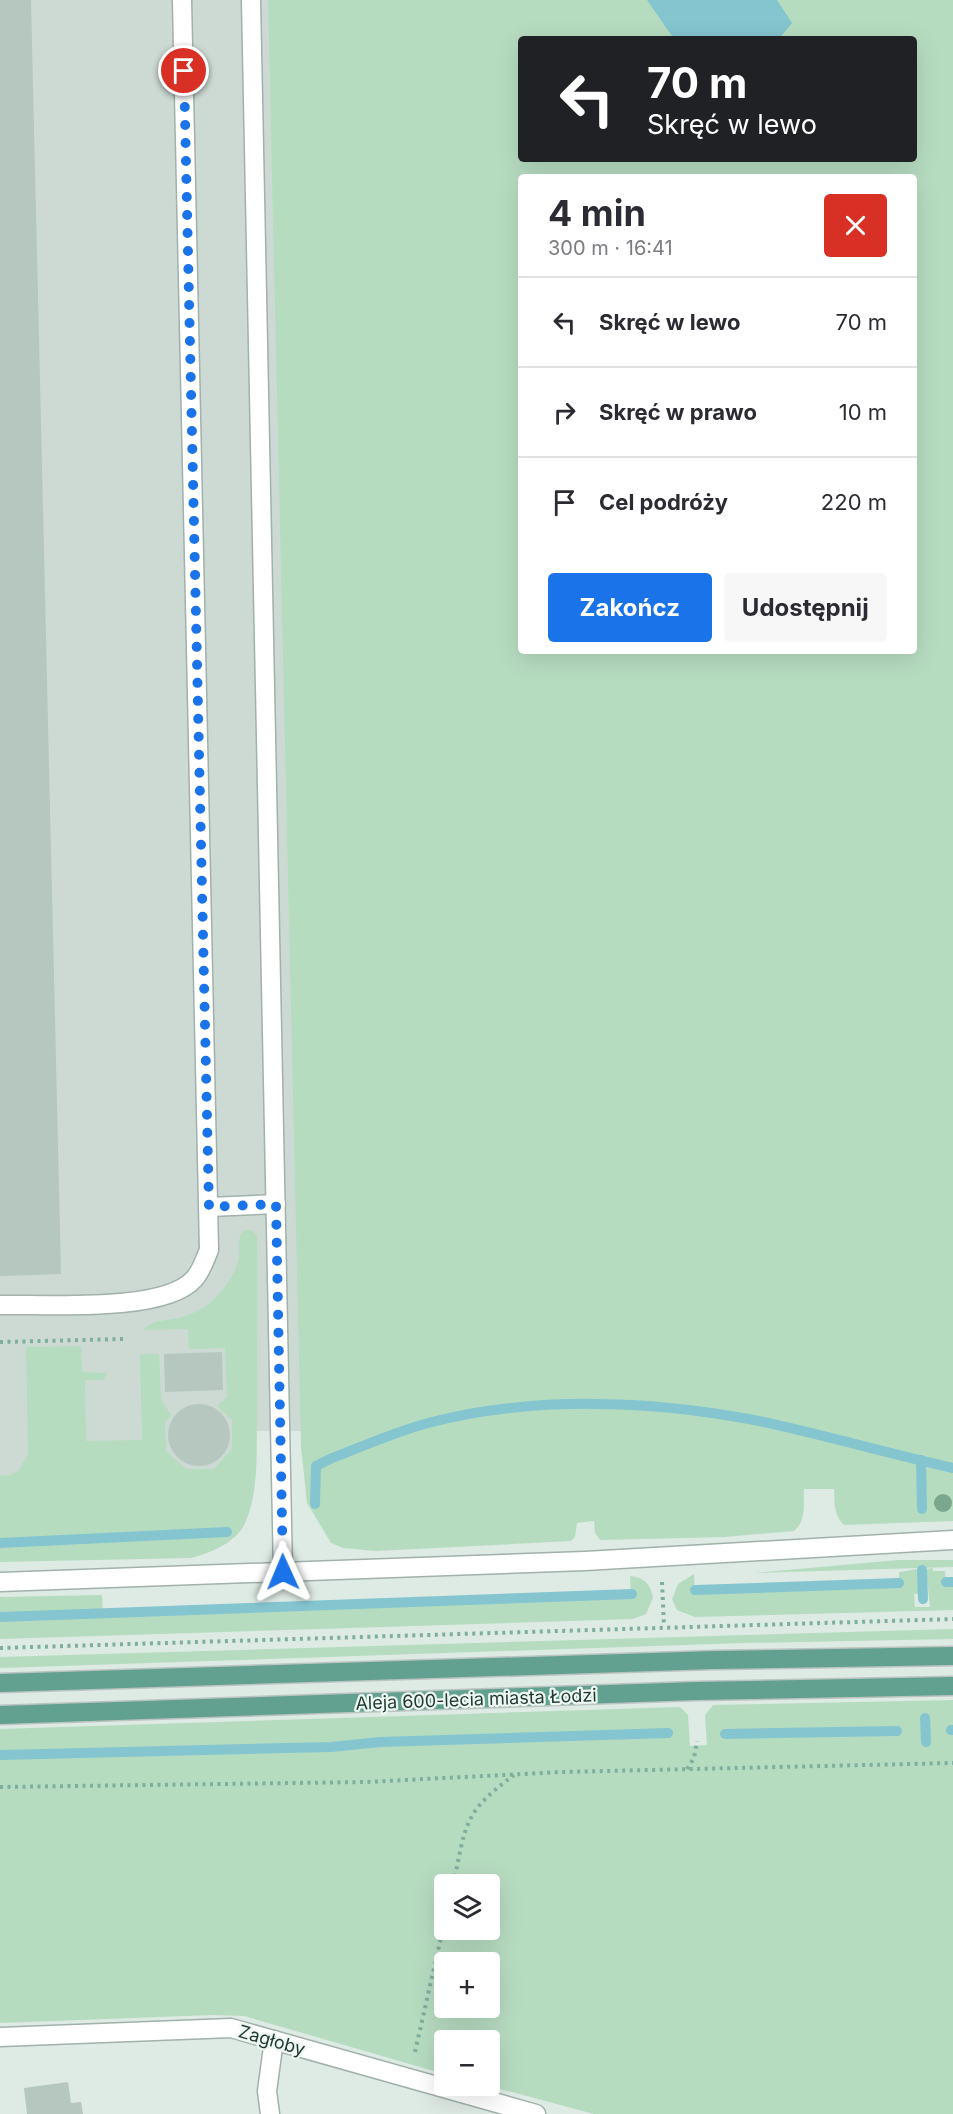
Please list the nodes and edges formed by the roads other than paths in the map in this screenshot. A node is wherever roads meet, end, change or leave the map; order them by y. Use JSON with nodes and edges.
{"nodes":[{"id":1,"x":183,"y":0,"type":"edge"},
{"id":2,"x":251,"y":0,"type":"edge"},
{"id":3,"x":276,"y":1204,"type":"junction"},
{"id":4,"x":209,"y":1207,"type":"junction"},
{"id":5,"x":0,"y":1305,"type":"edge"},
{"id":6,"x":953,"y":1540,"type":"edge"},
{"id":7,"x":283,"y":1572,"type":"junction"},
{"id":8,"x":0,"y":1582,"type":"edge"},
{"id":9,"x":953,"y":1656,"type":"edge"},
{"id":10,"x":0,"y":1683,"type":"edge"},
{"id":11,"x":953,"y":1686,"type":"edge"},
{"id":12,"x":0,"y":1714,"type":"edge"},
{"id":13,"x":0,"y":2037,"type":"edge"},
{"id":14,"x":274,"y":2040,"type":"junction"},
{"id":15,"x":270,"y":2114,"type":"edge"},
{"id":16,"x":536,"y":2114,"type":"edge"}],
"edges":[{"from":1,"to":4,"type":"street"},
{"from":2,"to":3,"type":"street"},
{"from":3,"to":4,"type":"street"},
{"from":3,"to":7,"type":"street"},
{"from":4,"to":5,"type":"street"},
{"from":6,"to":7,"type":"street"},
{"from":7,"to":8,"type":"street"},
{"from":9,"to":10,"type":"main road","name":"Aleja 600-lecia miasta Łodzi"},
{"from":11,"to":12,"type":"main road","name":"Aleja 600-lecia miasta Łodzi"},
{"from":13,"to":14,"type":"street","name":"Zagłoby"},
{"from":14,"to":15,"type":"street"},
{"from":14,"to":16,"type":"street","name":"Zagłoby"}]}
